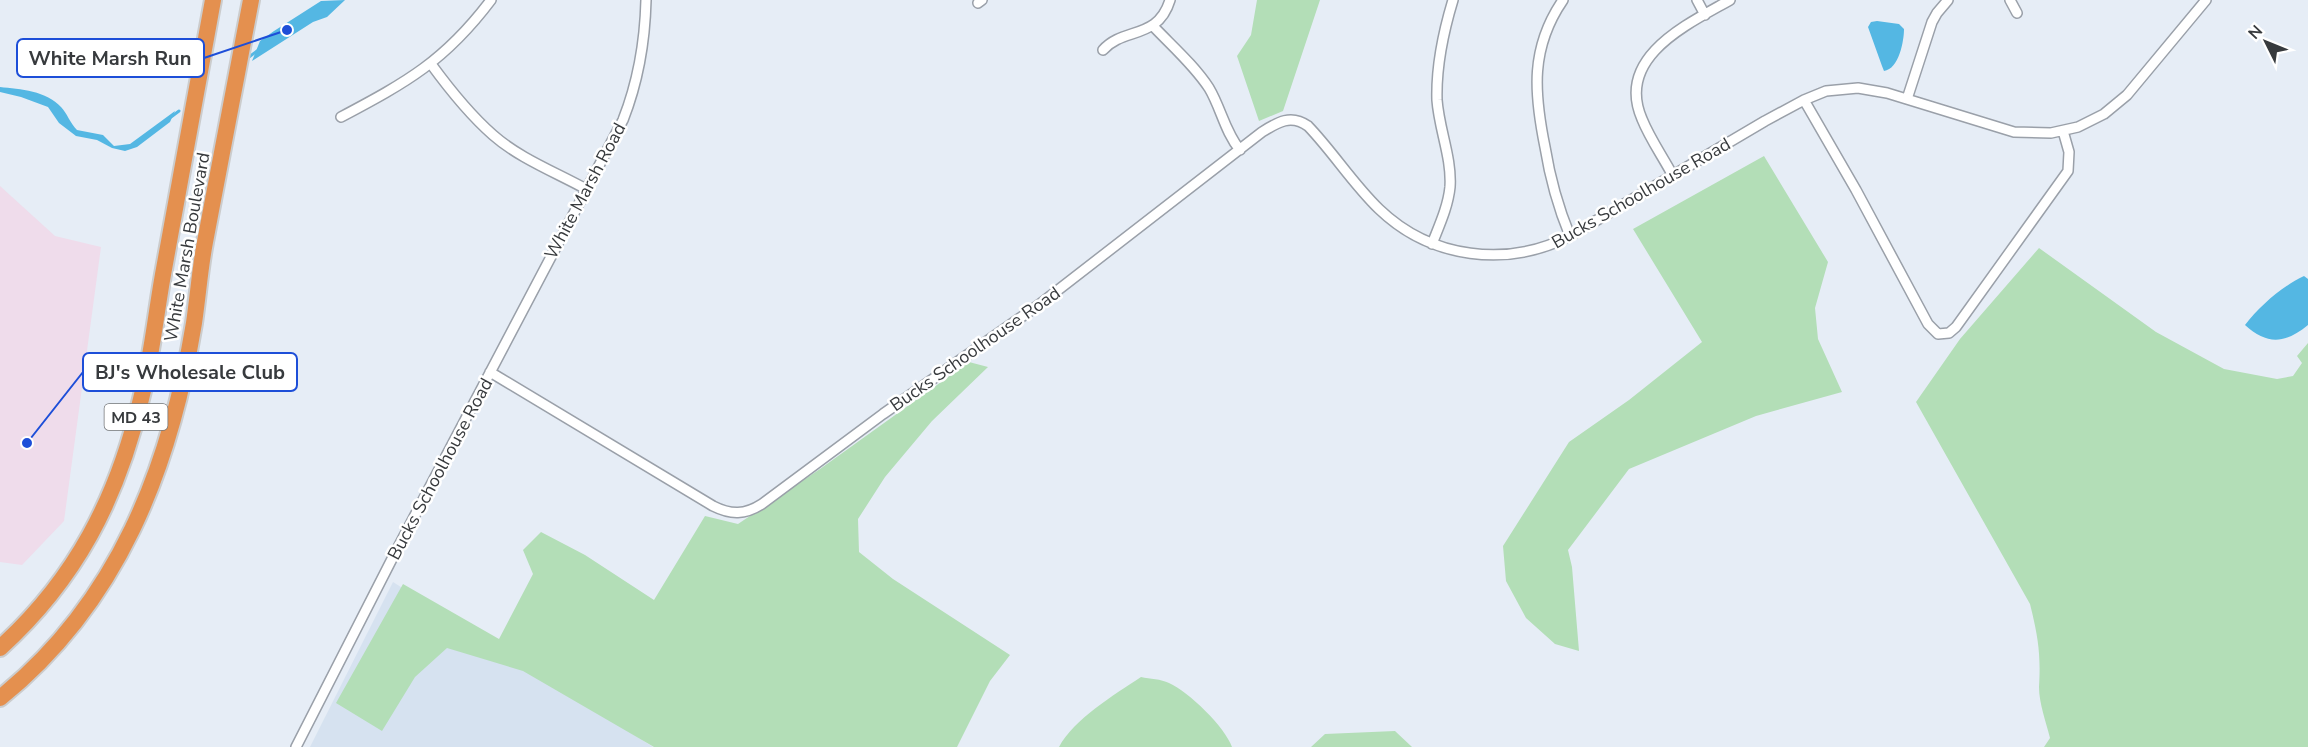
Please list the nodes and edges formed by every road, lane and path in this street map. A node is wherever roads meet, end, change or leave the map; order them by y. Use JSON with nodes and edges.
{"nodes":[{"id":1,"x":250,"y":0,"type":"edge"},
{"id":2,"x":491,"y":0,"type":"edge"},
{"id":3,"x":646,"y":0,"type":"edge"},
{"id":4,"x":1170,"y":0,"type":"edge"},
{"id":5,"x":1454,"y":0,"type":"edge"},
{"id":6,"x":1563,"y":0,"type":"edge"},
{"id":7,"x":1697,"y":0,"type":"edge"},
{"id":8,"x":1730,"y":0,"type":"edge"},
{"id":9,"x":1948,"y":0,"type":"edge"},
{"id":10,"x":2010,"y":0,"type":"edge"},
{"id":11,"x":2206,"y":0,"type":"edge"},
{"id":12,"x":213,"y":2,"type":"edge"},
{"id":13,"x":2017,"y":13,"type":"dead end"},
{"id":14,"x":1705,"y":15,"type":"junction"},
{"id":15,"x":1153,"y":26,"type":"junction"},
{"id":16,"x":1103,"y":50,"type":"dead end"},
{"id":17,"x":431,"y":64,"type":"junction"},
{"id":18,"x":1907,"y":99,"type":"junction"},
{"id":19,"x":1804,"y":100,"type":"junction"},
{"id":20,"x":341,"y":117,"type":"dead end"},
{"id":21,"x":2063,"y":131,"type":"junction"},
{"id":22,"x":1240,"y":150,"type":"junction"},
{"id":23,"x":1673,"y":176,"type":"junction"},
{"id":24,"x":585,"y":189,"type":"junction"},
{"id":25,"x":1570,"y":236,"type":"junction"},
{"id":26,"x":1432,"y":244,"type":"junction"},
{"id":27,"x":490,"y":372,"type":"junction"},
{"id":28,"x":0,"y":648,"type":"edge"},
{"id":29,"x":0,"y":698,"type":"edge"},
{"id":30,"x":296,"y":747,"type":"edge"}],
"edges":[{"from":1,"to":29,"type":"highway","name":"White Marsh Boulevard","number":"MD 43"},
{"from":2,"to":17,"type":"street"},
{"from":3,"to":24,"type":"street","name":"White Marsh Road"},
{"from":4,"to":15,"type":"street"},
{"from":5,"to":26,"type":"street"},
{"from":6,"to":25,"type":"street"},
{"from":7,"to":14,"type":"street"},
{"from":8,"to":14,"type":"street"},
{"from":9,"to":18,"type":"street"},
{"from":10,"to":13,"type":"street"},
{"from":11,"to":21,"type":"street","name":"Bucks Schoolhouse Road"},
{"from":12,"to":28,"type":"highway","name":"White Marsh Boulevard","number":"MD 43"},
{"from":14,"to":23,"type":"street"},
{"from":15,"to":16,"type":"street"},
{"from":15,"to":22,"type":"street"},
{"from":17,"to":20,"type":"street"},
{"from":17,"to":24,"type":"street"},
{"from":18,"to":19,"type":"street","name":"Bucks Schoolhouse Road"},
{"from":18,"to":21,"type":"street","name":"Bucks Schoolhouse Road"},
{"from":19,"to":21,"type":"street"},
{"from":19,"to":23,"type":"street","name":"Bucks Schoolhouse Road"},
{"from":22,"to":26,"type":"street","name":"Bucks Schoolhouse Road"},
{"from":22,"to":27,"type":"street","name":"Bucks Schoolhouse Road"},
{"from":23,"to":25,"type":"street","name":"Bucks Schoolhouse Road"},
{"from":24,"to":27,"type":"street","name":"White Marsh Road"},
{"from":25,"to":26,"type":"street","name":"Bucks Schoolhouse Road"},
{"from":27,"to":30,"type":"street","name":"Bucks Schoolhouse Road"}]}
